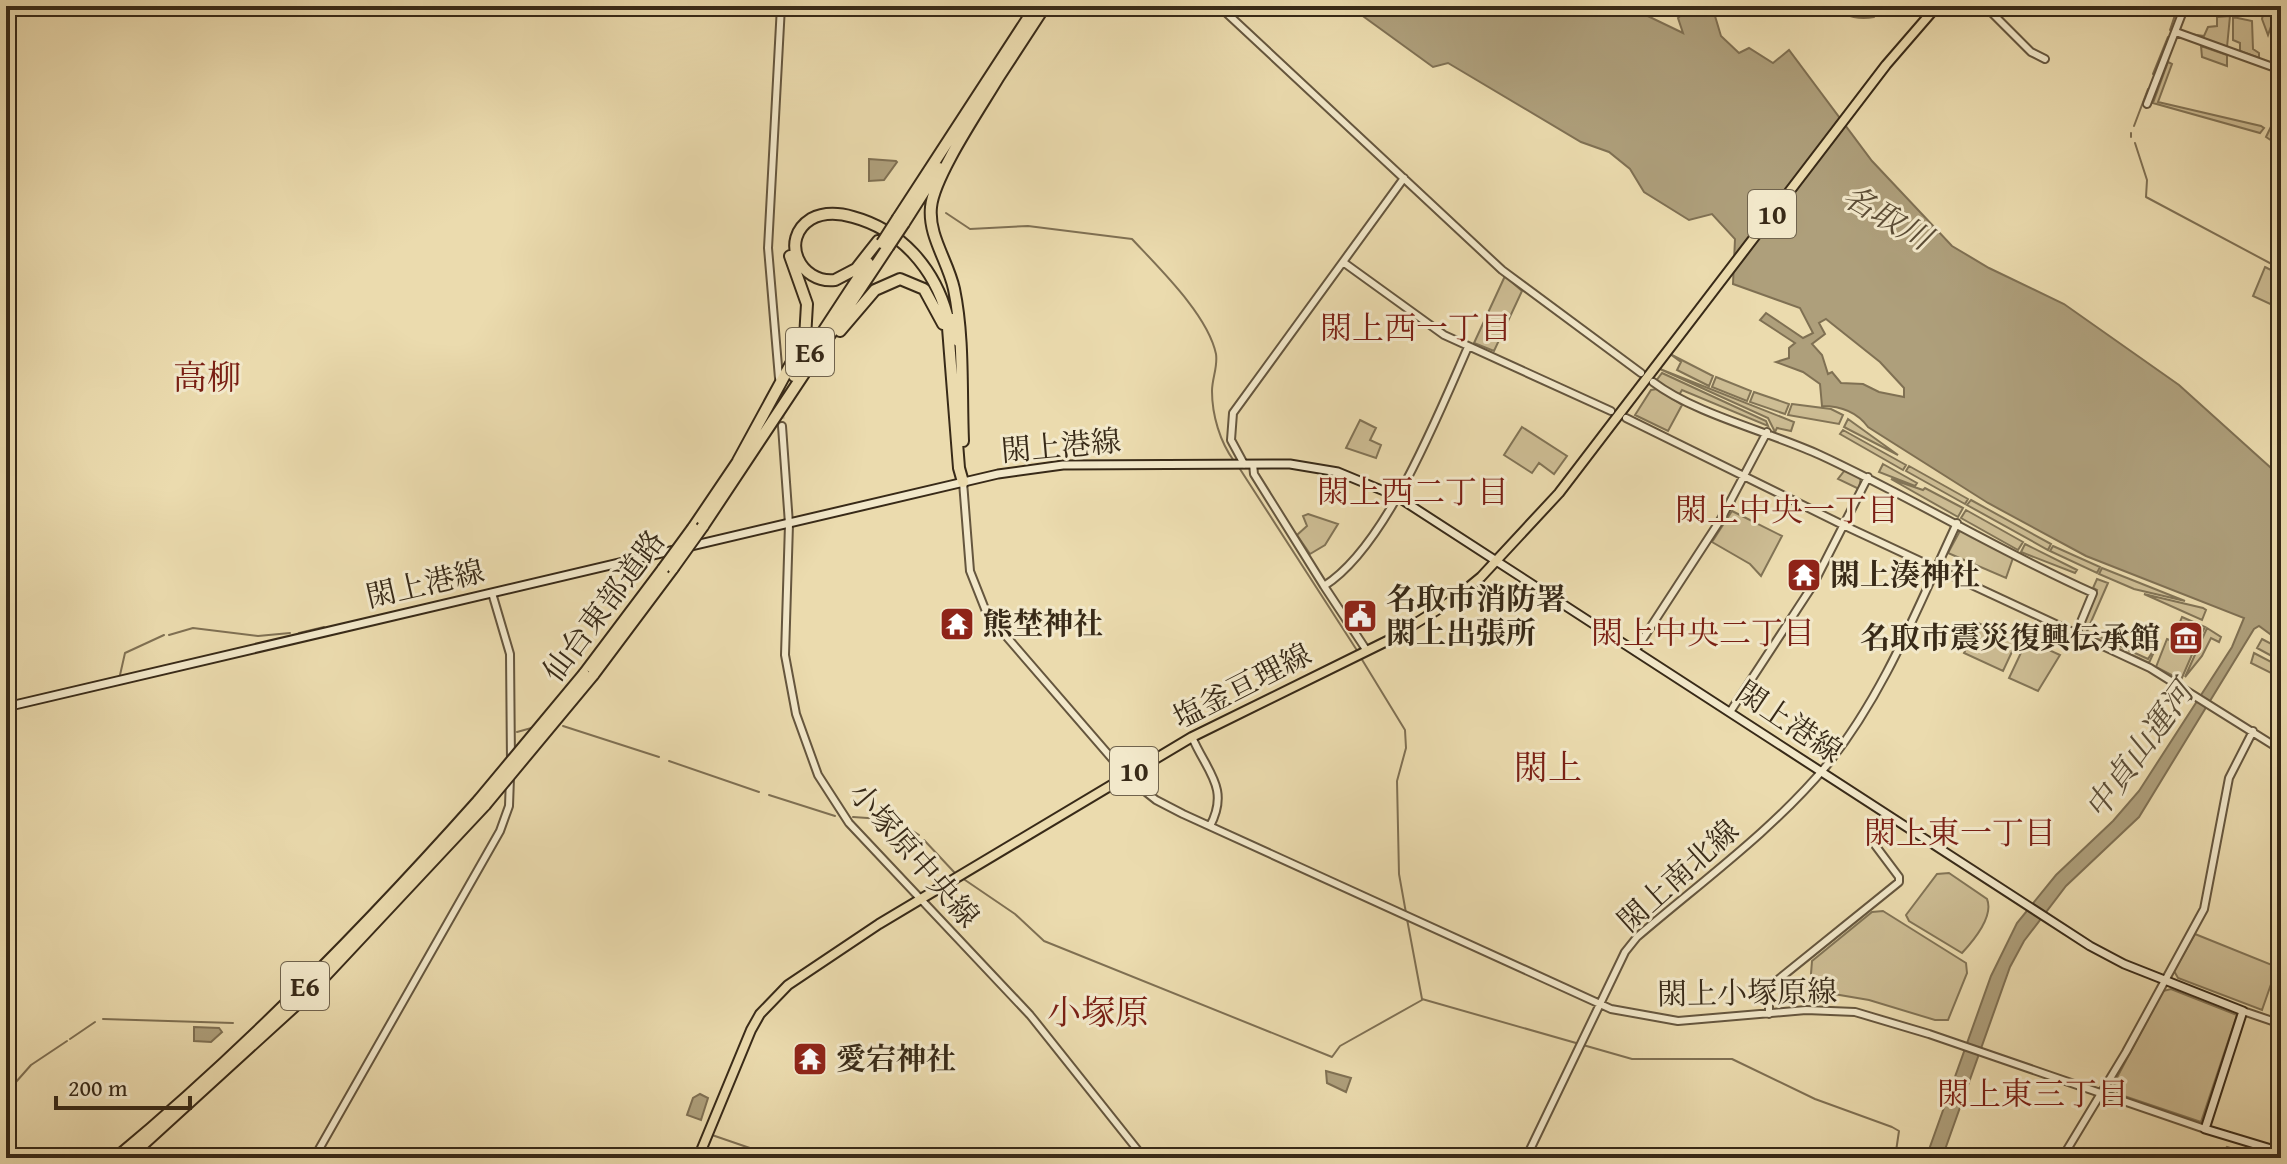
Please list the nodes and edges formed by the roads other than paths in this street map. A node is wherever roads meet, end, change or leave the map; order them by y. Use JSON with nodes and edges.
{"nodes":[{"id":1,"x":781,"y":6,"type":"edge"},
{"id":2,"x":1045,"y":6,"type":"edge"},
{"id":3,"x":1219,"y":6,"type":"edge"},
{"id":4,"x":1937,"y":6,"type":"edge"},
{"id":5,"x":1985,"y":6,"type":"edge"},
{"id":6,"x":2185,"y":6,"type":"edge"},
{"id":7,"x":1034,"y":14,"type":"edge"},
{"id":8,"x":2176,"y":32,"type":"junction"},
{"id":9,"x":2045,"y":59,"type":"dead end"},
{"id":10,"x":2281,"y":70,"type":"edge"},
{"id":11,"x":1001,"y":73,"type":"junction"},
{"id":12,"x":2147,"y":104,"type":"dead end"},
{"id":13,"x":1404,"y":178,"type":"junction"},
{"id":14,"x":898,"y":219,"type":"junction"},
{"id":15,"x":882,"y":244,"type":"junction"},
{"id":16,"x":1343,"y":262,"type":"junction"},
{"id":17,"x":953,"y":341,"type":"junction"},
{"id":18,"x":1468,"y":347,"type":"junction"},
{"id":19,"x":1641,"y":373,"type":"dead end"},
{"id":20,"x":779,"y":378,"type":"tunnel mouth"},
{"id":21,"x":1653,"y":382,"type":"dead end"},
{"id":22,"x":1611,"y":411,"type":"dead end"},
{"id":23,"x":1626,"y":418,"type":"dead end"},
{"id":24,"x":782,"y":426,"type":"tunnel mouth"},
{"id":25,"x":1767,"y":432,"type":"junction"},
{"id":26,"x":754,"y":452,"type":"junction"},
{"id":27,"x":738,"y":461,"type":"junction"},
{"id":28,"x":1243,"y":464,"type":"junction"},
{"id":29,"x":1745,"y":476,"type":"junction"},
{"id":30,"x":1868,"y":477,"type":"junction"},
{"id":31,"x":963,"y":482,"type":"junction"},
{"id":32,"x":1396,"y":496,"type":"junction"},
{"id":33,"x":1957,"y":523,"type":"junction"},
{"id":34,"x":789,"y":524,"type":"junction"},
{"id":35,"x":1843,"y":525,"type":"junction"},
{"id":36,"x":698,"y":527,"type":"junction"},
{"id":37,"x":1498,"y":561,"type":"junction"},
{"id":38,"x":1935,"y":569,"type":"junction"},
{"id":39,"x":1324,"y":586,"type":"junction"},
{"id":40,"x":492,"y":593,"type":"junction"},
{"id":41,"x":2076,"y":634,"type":"junction"},
{"id":42,"x":1635,"y":651,"type":"junction"},
{"id":43,"x":1362,"y":653,"type":"junction"},
{"id":44,"x":6,"y":707,"type":"edge"},
{"id":45,"x":1730,"y":712,"type":"junction"},
{"id":46,"x":2253,"y":731,"type":"junction"},
{"id":47,"x":1192,"y":737,"type":"junction"},
{"id":48,"x":2281,"y":750,"type":"edge"},
{"id":49,"x":1820,"y":772,"type":"junction"},
{"id":50,"x":482,"y":802,"type":"junction"},
{"id":51,"x":1886,"y":815,"type":"junction"},
{"id":52,"x":1210,"y":826,"type":"junction"},
{"id":53,"x":919,"y":900,"type":"junction"},
{"id":54,"x":2163,"y":979,"type":"junction"},
{"id":55,"x":1599,"y":1005,"type":"junction"},
{"id":56,"x":2243,"y":1011,"type":"junction"},
{"id":57,"x":1769,"y":1014,"type":"junction"},
{"id":58,"x":2281,"y":1024,"type":"edge"},
{"id":59,"x":2100,"y":1094,"type":"junction"},
{"id":60,"x":2205,"y":1129,"type":"junction"},
{"id":61,"x":2279,"y":1152,"type":"edge"},
{"id":62,"x":116,"y":1158,"type":"edge"},
{"id":63,"x":128,"y":1158,"type":"edge"},
{"id":64,"x":314,"y":1158,"type":"edge"},
{"id":65,"x":698,"y":1158,"type":"edge"},
{"id":66,"x":1144,"y":1158,"type":"edge"},
{"id":67,"x":1526,"y":1158,"type":"edge"},
{"id":68,"x":2062,"y":1158,"type":"edge"}],
"edges":[{"from":1,"to":20,"type":"street"},
{"from":2,"to":7,"type":"highway","name":"仙台東部道路","number":"E6"},
{"from":3,"to":13,"type":"street"},
{"from":4,"to":37,"type":"main road","name":"塩釜亘理線","number":"10"},
{"from":5,"to":9,"type":"street"},
{"from":6,"to":8,"type":"street"},
{"from":7,"to":11,"type":"highway","name":"仙台東部道路","number":"E6"},
{"from":7,"to":14,"type":"highway","name":"仙台東部道路","number":"E6"},
{"from":8,"to":10,"type":"street"},
{"from":8,"to":12,"type":"street"},
{"from":11,"to":14,"type":"highway","name":"仙台東部道路","number":"E6"},
{"from":11,"to":17,"type":"highway"},
{"from":13,"to":16,"type":"street"},
{"from":13,"to":19,"type":"street"},
{"from":14,"to":15,"type":"highway","name":"仙台東部道路","number":"E6","bridge":true},
{"from":15,"to":17,"type":"highway"},
{"from":15,"to":26,"type":"highway","name":"仙台東部道路","number":"E6"},
{"from":15,"to":27,"type":"highway","name":"仙台東部道路","number":"E6"},
{"from":16,"to":18,"type":"street"},
{"from":16,"to":28,"type":"street"},
{"from":17,"to":26,"type":"highway"},
{"from":17,"to":27,"type":"highway"},
{"from":17,"to":31,"type":"highway"},
{"from":18,"to":22,"type":"street"},
{"from":18,"to":32,"type":"street"},
{"from":21,"to":25,"type":"street"},
{"from":23,"to":29,"type":"street"},
{"from":24,"to":34,"type":"street","name":"小塚原中央線"},
{"from":25,"to":29,"type":"street"},
{"from":25,"to":30,"type":"street"},
{"from":26,"to":36,"type":"highway","name":"仙台東部道路","number":"E6"},
{"from":27,"to":36,"type":"highway","name":"仙台東部道路","number":"E6"},
{"from":28,"to":31,"type":"main road","name":"閖上港線"},
{"from":28,"to":32,"type":"main road","name":"閖上港線"},
{"from":28,"to":39,"type":"street"},
{"from":29,"to":35,"type":"street"},
{"from":29,"to":42,"type":"street"},
{"from":30,"to":33,"type":"street"},
{"from":30,"to":35,"type":"street"},
{"from":31,"to":34,"type":"main road","name":"閖上港線"},
{"from":31,"to":52,"type":"street","bridge":true},
{"from":32,"to":37,"type":"main road","name":"閖上港線"},
{"from":32,"to":39,"type":"street"},
{"from":33,"to":38,"type":"street","name":"閖上南北線"},
{"from":33,"to":41,"type":"street"},
{"from":34,"to":40,"type":"main road","name":"閖上港線"},
{"from":34,"to":53,"type":"street","name":"小塚原中央線"},
{"from":35,"to":38,"type":"street"},
{"from":35,"to":45,"type":"street"},
{"from":36,"to":50,"type":"highway","name":"仙台東部道路","number":"E6","bridge":true},
{"from":37,"to":42,"type":"main road","name":"閖上港線"},
{"from":37,"to":43,"type":"main road","name":"塩釜亘理線","number":"10"},
{"from":38,"to":41,"type":"street"},
{"from":38,"to":49,"type":"street","name":"閖上南北線"},
{"from":39,"to":43,"type":"street"},
{"from":40,"to":44,"type":"main road","name":"閖上港線"},
{"from":40,"to":64,"type":"street"},
{"from":41,"to":46,"type":"street"},
{"from":42,"to":45,"type":"main road","name":"閖上港線"},
{"from":43,"to":47,"type":"main road","name":"塩釜亘理線","number":"10"},
{"from":45,"to":49,"type":"main road","name":"閖上港線"},
{"from":46,"to":48,"type":"street"},
{"from":46,"to":54,"type":"street"},
{"from":47,"to":52,"type":"street"},
{"from":47,"to":53,"type":"main road","name":"塩釜亘理線","number":"10"},
{"from":49,"to":51,"type":"main road","name":"閖上港線"},
{"from":49,"to":55,"type":"street","name":"閖上南北線"},
{"from":50,"to":62,"type":"highway","name":"仙台東部道路","number":"E6"},
{"from":50,"to":63,"type":"highway","name":"仙台東部道路","number":"E6"},
{"from":51,"to":54,"type":"main road","name":"閖上港線"},
{"from":51,"to":57,"type":"street"},
{"from":52,"to":55,"type":"street","name":"閖上小塚原線"},
{"from":53,"to":65,"type":"main road","name":"塩釜亘理線","number":"10"},
{"from":53,"to":66,"type":"street","name":"小塚原中央線"},
{"from":54,"to":56,"type":"main road"},
{"from":54,"to":59,"type":"street"},
{"from":55,"to":57,"type":"street","name":"閖上小塚原線"},
{"from":55,"to":67,"type":"street","name":"閖上南北線"},
{"from":56,"to":58,"type":"street"},
{"from":56,"to":60,"type":"main road"},
{"from":57,"to":59,"type":"street","name":"閖上小塚原線"},
{"from":59,"to":60,"type":"street"},
{"from":59,"to":68,"type":"street"},
{"from":60,"to":61,"type":"main road"}]}
